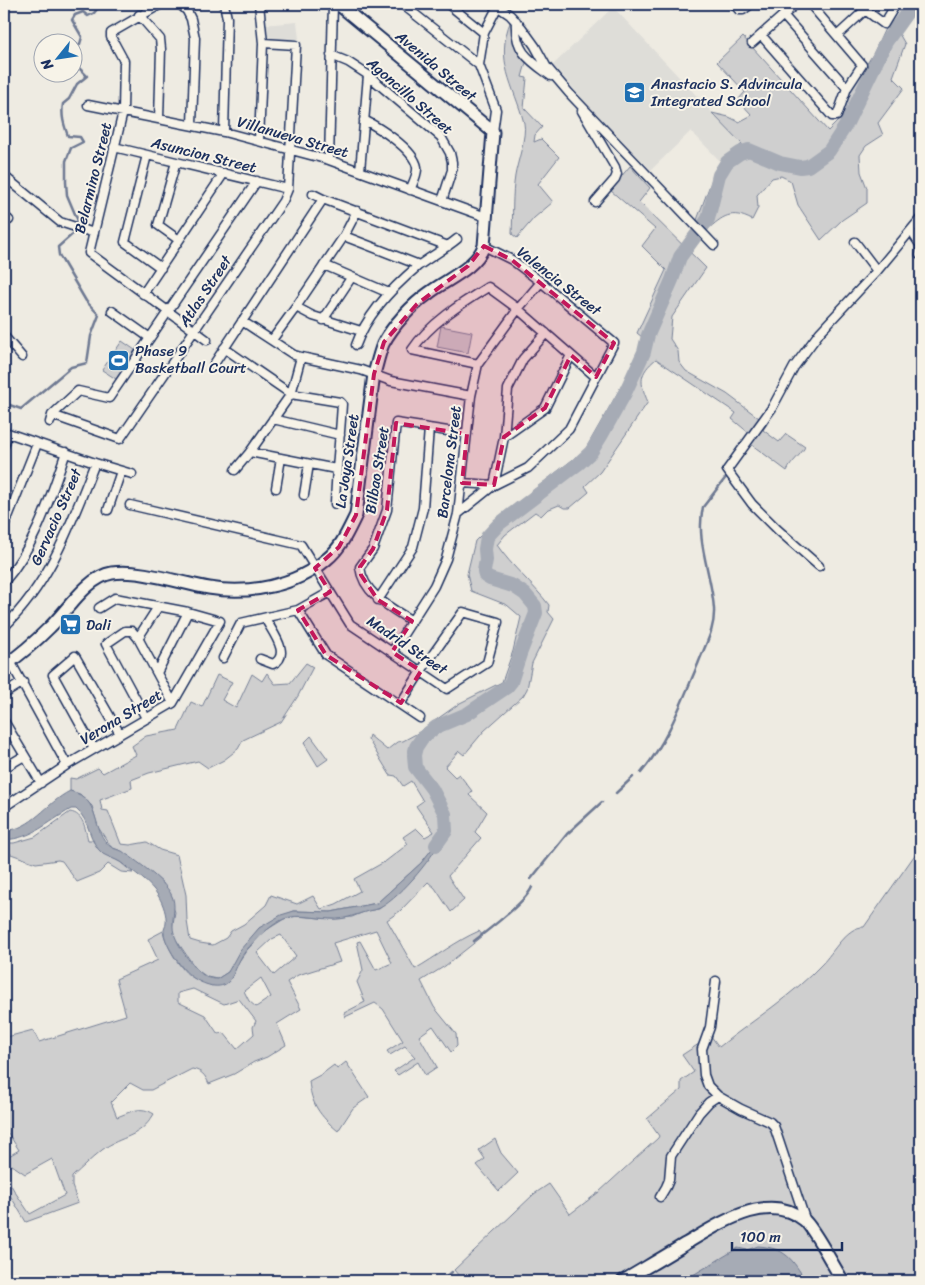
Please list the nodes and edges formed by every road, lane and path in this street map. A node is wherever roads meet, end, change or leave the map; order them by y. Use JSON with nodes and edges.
{"nodes":[{"id":1,"x":161,"y":4,"type":"edge"},
{"id":2,"x":180,"y":4,"type":"edge"},
{"id":3,"x":224,"y":4,"type":"edge"},
{"id":4,"x":259,"y":4,"type":"edge"},
{"id":5,"x":333,"y":4,"type":"edge"},
{"id":6,"x":338,"y":4,"type":"edge"},
{"id":7,"x":402,"y":4,"type":"edge"},
{"id":8,"x":448,"y":4,"type":"edge"},
{"id":9,"x":734,"y":4,"type":"edge"},
{"id":10,"x":751,"y":4,"type":"edge"},
{"id":11,"x":796,"y":4,"type":"edge"},
{"id":12,"x":810,"y":4,"type":"edge"},
{"id":13,"x":857,"y":4,"type":"edge"},
{"id":14,"x":896,"y":4,"type":"edge"},
{"id":15,"x":497,"y":5,"type":"edge"},
{"id":16,"x":864,"y":11,"type":"junction"},
{"id":17,"x":139,"y":15,"type":"junction"},
{"id":18,"x":783,"y":16,"type":"junction"},
{"id":19,"x":516,"y":21,"type":"junction"},
{"id":20,"x":484,"y":32,"type":"junction"},
{"id":21,"x":761,"y":35,"type":"junction"},
{"id":22,"x":838,"y":35,"type":"junction"},
{"id":23,"x":263,"y":43,"type":"junction"},
{"id":24,"x":752,"y":43,"type":"dead end"},
{"id":25,"x":331,"y":55,"type":"junction"},
{"id":26,"x":479,"y":65,"type":"junction"},
{"id":27,"x":368,"y":75,"type":"junction"},
{"id":28,"x":847,"y":88,"type":"junction"},
{"id":29,"x":88,"y":105,"type":"dead end"},
{"id":30,"x":123,"y":112,"type":"junction"},
{"id":31,"x":159,"y":119,"type":"junction"},
{"id":32,"x":364,"y":120,"type":"junction"},
{"id":33,"x":192,"y":125,"type":"junction"},
{"id":34,"x":224,"y":132,"type":"junction"},
{"id":35,"x":493,"y":132,"type":"junction"},
{"id":36,"x":259,"y":141,"type":"junction"},
{"id":37,"x":114,"y":147,"type":"junction"},
{"id":38,"x":291,"y":150,"type":"junction"},
{"id":39,"x":147,"y":155,"type":"junction"},
{"id":40,"x":329,"y":160,"type":"junction"},
{"id":41,"x":176,"y":162,"type":"junction"},
{"id":42,"x":360,"y":172,"type":"junction"},
{"id":43,"x":224,"y":174,"type":"junction"},
{"id":44,"x":4,"y":176,"type":"edge"},
{"id":45,"x":257,"y":181,"type":"junction"},
{"id":46,"x":288,"y":189,"type":"junction"},
{"id":47,"x":410,"y":190,"type":"junction"},
{"id":48,"x":313,"y":194,"type":"dead end"},
{"id":49,"x":323,"y":199,"type":"junction"},
{"id":50,"x":442,"y":201,"type":"junction"},
{"id":51,"x":595,"y":202,"type":"dead end"},
{"id":52,"x":357,"y":211,"type":"junction"},
{"id":53,"x":486,"y":217,"type":"junction"},
{"id":54,"x":921,"y":218,"type":"edge"},
{"id":55,"x":911,"y":231,"type":"junction"},
{"id":56,"x":94,"y":234,"type":"junction"},
{"id":57,"x":344,"y":236,"type":"junction"},
{"id":58,"x":457,"y":239,"type":"dead end"},
{"id":59,"x":179,"y":240,"type":"junction"},
{"id":60,"x":855,"y":242,"type":"dead end"},
{"id":61,"x":714,"y":245,"type":"dead end"},
{"id":62,"x":448,"y":246,"type":"junction"},
{"id":63,"x":484,"y":246,"type":"junction"},
{"id":64,"x":920,"y":255,"type":"dead end"},
{"id":65,"x":324,"y":266,"type":"junction"},
{"id":66,"x":419,"y":266,"type":"junction"},
{"id":67,"x":161,"y":268,"type":"junction"},
{"id":68,"x":877,"y":271,"type":"junction"},
{"id":69,"x":351,"y":278,"type":"junction"},
{"id":70,"x":542,"y":282,"type":"junction"},
{"id":71,"x":389,"y":293,"type":"junction"},
{"id":72,"x":143,"y":294,"type":"junction"},
{"id":73,"x":296,"y":307,"type":"junction"},
{"id":74,"x":518,"y":309,"type":"junction"},
{"id":75,"x":112,"y":311,"type":"dead end"},
{"id":76,"x":167,"y":311,"type":"junction"},
{"id":77,"x":323,"y":320,"type":"junction"},
{"id":78,"x":242,"y":321,"type":"junction"},
{"id":79,"x":194,"y":330,"type":"junction"},
{"id":80,"x":361,"y":331,"type":"junction"},
{"id":81,"x":546,"y":333,"type":"junction"},
{"id":82,"x":4,"y":336,"type":"edge"},
{"id":83,"x":150,"y":338,"type":"junction"},
{"id":84,"x":207,"y":340,"type":"dead end"},
{"id":85,"x":272,"y":340,"type":"junction"},
{"id":86,"x":356,"y":346,"type":"dead end"},
{"id":87,"x":224,"y":348,"type":"junction"},
{"id":88,"x":571,"y":355,"type":"junction"},
{"id":89,"x":22,"y":357,"type":"dead end"},
{"id":90,"x":301,"y":357,"type":"junction"},
{"id":91,"x":214,"y":364,"type":"dead end"},
{"id":92,"x":478,"y":364,"type":"junction"},
{"id":93,"x":374,"y":374,"type":"junction"},
{"id":94,"x":596,"y":377,"type":"junction"},
{"id":95,"x":291,"y":394,"type":"junction"},
{"id":96,"x":471,"y":396,"type":"junction"},
{"id":97,"x":273,"y":419,"type":"junction"},
{"id":98,"x":429,"y":428,"type":"junction"},
{"id":99,"x":467,"y":434,"type":"junction"},
{"id":100,"x":340,"y":435,"type":"junction"},
{"id":101,"x":504,"y":437,"type":"junction"},
{"id":102,"x":37,"y":444,"type":"junction"},
{"id":103,"x":4,"y":446,"type":"edge"},
{"id":104,"x":66,"y":452,"type":"junction"},
{"id":105,"x":250,"y":452,"type":"junction"},
{"id":106,"x":281,"y":458,"type":"junction"},
{"id":107,"x":95,"y":463,"type":"junction"},
{"id":108,"x":310,"y":464,"type":"junction"},
{"id":109,"x":336,"y":469,"type":"junction"},
{"id":110,"x":235,"y":470,"type":"dead end"},
{"id":111,"x":121,"y":471,"type":"junction"},
{"id":112,"x":132,"y":474,"type":"dead end"},
{"id":113,"x":462,"y":483,"type":"junction"},
{"id":114,"x":494,"y":485,"type":"junction"},
{"id":115,"x":276,"y":488,"type":"dead end"},
{"id":116,"x":304,"y":495,"type":"dead end"},
{"id":117,"x":334,"y":504,"type":"dead end"},
{"id":118,"x":130,"y":505,"type":"dead end"},
{"id":119,"x":108,"y":510,"type":"dead end"},
{"id":120,"x":458,"y":514,"type":"junction"},
{"id":121,"x":4,"y":527,"type":"edge"},
{"id":122,"x":819,"y":566,"type":"dead end"},
{"id":123,"x":315,"y":568,"type":"junction"},
{"id":124,"x":4,"y":582,"type":"edge"},
{"id":125,"x":330,"y":592,"type":"junction"},
{"id":126,"x":378,"y":600,"type":"junction"},
{"id":127,"x":158,"y":607,"type":"junction"},
{"id":128,"x":99,"y":608,"type":"dead end"},
{"id":129,"x":298,"y":610,"type":"junction"},
{"id":130,"x":188,"y":612,"type":"junction"},
{"id":131,"x":265,"y":618,"type":"junction"},
{"id":132,"x":412,"y":621,"type":"junction"},
{"id":133,"x":4,"y":627,"type":"edge"},
{"id":134,"x":138,"y":638,"type":"junction"},
{"id":135,"x":392,"y":652,"type":"junction"},
{"id":136,"x":223,"y":658,"type":"dead end"},
{"id":137,"x":260,"y":660,"type":"dead end"},
{"id":138,"x":7,"y":664,"type":"edge"},
{"id":139,"x":421,"y":672,"type":"junction"},
{"id":140,"x":157,"y":673,"type":"junction"},
{"id":141,"x":23,"y":682,"type":"junction"},
{"id":142,"x":4,"y":694,"type":"edge"},
{"id":143,"x":173,"y":703,"type":"junction"},
{"id":144,"x":401,"y":703,"type":"junction"},
{"id":145,"x":146,"y":718,"type":"junction"},
{"id":146,"x":420,"y":718,"type":"dead end"},
{"id":147,"x":5,"y":726,"type":"edge"},
{"id":148,"x":120,"y":734,"type":"junction"},
{"id":149,"x":94,"y":749,"type":"junction"},
{"id":150,"x":24,"y":756,"type":"junction"},
{"id":151,"x":67,"y":765,"type":"junction"},
{"id":152,"x":4,"y":768,"type":"edge"},
{"id":153,"x":40,"y":783,"type":"junction"},
{"id":154,"x":4,"y":807,"type":"edge"},
{"id":155,"x":716,"y":981,"type":"dead end"},
{"id":156,"x":718,"y":1096,"type":"junction"},
{"id":157,"x":660,"y":1197,"type":"dead end"},
{"id":158,"x":806,"y":1222,"type":"junction"},
{"id":159,"x":623,"y":1281,"type":"edge"},
{"id":160,"x":843,"y":1281,"type":"edge"}],
"edges":[{"from":1,"to":17,"type":"street"},
{"from":2,"to":33,"type":"street"},
{"from":3,"to":34,"type":"street"},
{"from":4,"to":23,"type":"street"},
{"from":5,"to":25,"type":"street"},
{"from":6,"to":35,"type":"street","name":"Avenida Street"},
{"from":7,"to":26,"type":"street"},
{"from":8,"to":20,"type":"street"},
{"from":9,"to":10,"type":"street"},
{"from":11,"to":18,"type":"street"},
{"from":12,"to":22,"type":"street"},
{"from":13,"to":16,"type":"street"},
{"from":14,"to":16,"type":"street"},
{"from":15,"to":19,"type":"street"},
{"from":15,"to":20,"type":"street"},
{"from":16,"to":22,"type":"street"},
{"from":17,"to":30,"type":"street","name":"Belarmino Street"},
{"from":17,"to":31,"type":"street"},
{"from":18,"to":21,"type":"street"},
{"from":18,"to":28,"type":"street"},
{"from":19,"to":51,"type":"street"},
{"from":19,"to":61,"type":"street"},
{"from":20,"to":26,"type":"street"},
{"from":21,"to":24,"type":"street"},
{"from":21,"to":28,"type":"street"},
{"from":22,"to":28,"type":"street"},
{"from":23,"to":36,"type":"street"},
{"from":23,"to":38,"type":"street","name":"Atlas Street"},
{"from":25,"to":27,"type":"street","name":"Agoncillo Street"},
{"from":25,"to":40,"type":"street"},
{"from":26,"to":35,"type":"street"},
{"from":27,"to":32,"type":"street"},
{"from":27,"to":50,"type":"street","name":"Agoncillo Street"},
{"from":29,"to":30,"type":"street","name":"Villanueva Street"},
{"from":30,"to":31,"type":"street","name":"Villanueva Street"},
{"from":30,"to":37,"type":"street","name":"Belarmino Street"},
{"from":31,"to":33,"type":"street","name":"Villanueva Street"},
{"from":32,"to":42,"type":"street"},
{"from":32,"to":47,"type":"street"},
{"from":33,"to":34,"type":"street","name":"Villanueva Street"},
{"from":34,"to":36,"type":"street","name":"Villanueva Street"},
{"from":35,"to":53,"type":"street"},
{"from":36,"to":38,"type":"street","name":"Villanueva Street"},
{"from":37,"to":39,"type":"street","name":"Asuncion Street"},
{"from":37,"to":56,"type":"street","name":"Belarmino Street"},
{"from":38,"to":40,"type":"street","name":"Villanueva Street"},
{"from":38,"to":46,"type":"street","name":"Atlas Street"},
{"from":39,"to":41,"type":"street","name":"Asuncion Street"},
{"from":39,"to":67,"type":"street"},
{"from":40,"to":42,"type":"street","name":"Villanueva Street"},
{"from":41,"to":43,"type":"street","name":"Asuncion Street"},
{"from":41,"to":59,"type":"street"},
{"from":42,"to":47,"type":"street","name":"Villanueva Street"},
{"from":43,"to":45,"type":"street","name":"Asuncion Street"},
{"from":43,"to":59,"type":"street"},
{"from":44,"to":56,"type":"street"},
{"from":45,"to":46,"type":"street","name":"Asuncion Street"},
{"from":45,"to":76,"type":"street"},
{"from":46,"to":79,"type":"street","name":"Atlas Street"},
{"from":47,"to":50,"type":"street","name":"Villanueva Street"},
{"from":48,"to":49,"type":"street"},
{"from":49,"to":52,"type":"street"},
{"from":49,"to":78,"type":"street"},
{"from":50,"to":53,"type":"street","name":"Villanueva Street"},
{"from":52,"to":57,"type":"street"},
{"from":52,"to":62,"type":"street"},
{"from":53,"to":63,"type":"street"},
{"from":54,"to":55,"type":"street"},
{"from":55,"to":64,"type":"street"},
{"from":55,"to":68,"type":"street"},
{"from":56,"to":72,"type":"street","name":"Belarmino Street"},
{"from":57,"to":65,"type":"street"},
{"from":57,"to":66,"type":"street"},
{"from":58,"to":62,"type":"street"},
{"from":59,"to":67,"type":"street"},
{"from":60,"to":68,"type":"street"},
{"from":62,"to":66,"type":"street"},
{"from":63,"to":70,"type":"street","name":"Valencia Street"},
{"from":63,"to":93,"type":"street","name":"La Joya Street"},
{"from":65,"to":69,"type":"street"},
{"from":65,"to":73,"type":"street"},
{"from":66,"to":71,"type":"street"},
{"from":67,"to":72,"type":"street"},
{"from":68,"to":122,"type":"street"},
{"from":69,"to":71,"type":"street"},
{"from":69,"to":77,"type":"street"},
{"from":70,"to":74,"type":"street","name":"Barcelona Street"},
{"from":70,"to":94,"type":"street","name":"Valencia Street"},
{"from":71,"to":80,"type":"street"},
{"from":72,"to":76,"type":"street","name":"Belarmino Street"},
{"from":73,"to":77,"type":"street"},
{"from":73,"to":85,"type":"street"},
{"from":74,"to":81,"type":"street"},
{"from":74,"to":92,"type":"street","name":"Barcelona Street"},
{"from":74,"to":92,"type":"street"},
{"from":75,"to":83,"type":"street"},
{"from":76,"to":79,"type":"street","name":"Belarmino Street"},
{"from":76,"to":83,"type":"street"},
{"from":77,"to":80,"type":"street"},
{"from":78,"to":85,"type":"street"},
{"from":78,"to":87,"type":"street"},
{"from":79,"to":83,"type":"street","name":"Atlas Street"},
{"from":79,"to":84,"type":"street","name":"Belarmino Street"},
{"from":80,"to":86,"type":"street"},
{"from":81,"to":88,"type":"street"},
{"from":81,"to":101,"type":"street"},
{"from":82,"to":89,"type":"street"},
{"from":85,"to":90,"type":"street"},
{"from":87,"to":91,"type":"street"},
{"from":87,"to":95,"type":"street"},
{"from":88,"to":94,"type":"street"},
{"from":88,"to":101,"type":"street"},
{"from":90,"to":93,"type":"street"},
{"from":90,"to":95,"type":"street"},
{"from":92,"to":96,"type":"street","name":"Barcelona Street"},
{"from":93,"to":96,"type":"street"},
{"from":93,"to":123,"type":"street","name":"La Joya Street"},
{"from":94,"to":114,"type":"street"},
{"from":95,"to":97,"type":"street"},
{"from":95,"to":100,"type":"street"},
{"from":96,"to":99,"type":"street","name":"Barcelona Street"},
{"from":97,"to":100,"type":"street"},
{"from":97,"to":105,"type":"street"},
{"from":98,"to":99,"type":"street","name":"Bilbao Street"},
{"from":98,"to":126,"type":"street"},
{"from":98,"to":126,"type":"street","name":"Bilbao Street"},
{"from":99,"to":113,"type":"street","name":"Barcelona Street"},
{"from":100,"to":109,"type":"street"},
{"from":101,"to":114,"type":"street"},
{"from":102,"to":103,"type":"street"},
{"from":102,"to":104,"type":"street"},
{"from":102,"to":121,"type":"street"},
{"from":104,"to":107,"type":"street"},
{"from":104,"to":124,"type":"street"},
{"from":105,"to":106,"type":"street"},
{"from":105,"to":110,"type":"street"},
{"from":106,"to":108,"type":"street"},
{"from":106,"to":115,"type":"street"},
{"from":107,"to":111,"type":"street"},
{"from":107,"to":133,"type":"street","name":"Gervacio Street"},
{"from":108,"to":109,"type":"street"},
{"from":108,"to":116,"type":"street"},
{"from":109,"to":117,"type":"street"},
{"from":111,"to":112,"type":"street"},
{"from":111,"to":119,"type":"street"},
{"from":113,"to":114,"type":"street"},
{"from":113,"to":120,"type":"street","name":"Barcelona Street"},
{"from":114,"to":120,"type":"street"},
{"from":118,"to":123,"type":"street","name":"Madrid Street"},
{"from":120,"to":132,"type":"street","name":"Barcelona Street"},
{"from":123,"to":125,"type":"street","name":"Madrid Street"},
{"from":123,"to":138,"type":"street","name":"La Joya Street"},
{"from":125,"to":129,"type":"street"},
{"from":125,"to":135,"type":"street","name":"Madrid Street"},
{"from":126,"to":132,"type":"street","name":"Bilbao Street"},
{"from":127,"to":128,"type":"street"},
{"from":127,"to":130,"type":"street"},
{"from":127,"to":134,"type":"street"},
{"from":129,"to":131,"type":"street"},
{"from":129,"to":144,"type":"street"},
{"from":130,"to":140,"type":"street"},
{"from":130,"to":143,"type":"street","name":"Verona Street"},
{"from":131,"to":136,"type":"street"},
{"from":131,"to":137,"type":"street"},
{"from":132,"to":135,"type":"street","name":"Barcelona Street"},
{"from":134,"to":140,"type":"street"},
{"from":134,"to":145,"type":"street"},
{"from":135,"to":139,"type":"street","name":"Madrid Street"},
{"from":138,"to":141,"type":"street"},
{"from":139,"to":139,"type":"street","name":"Madrid Street"},
{"from":139,"to":144,"type":"street"},
{"from":140,"to":143,"type":"street"},
{"from":141,"to":142,"type":"street"},
{"from":141,"to":151,"type":"street"},
{"from":143,"to":145,"type":"street","name":"Verona Street"},
{"from":144,"to":146,"type":"street"},
{"from":145,"to":148,"type":"street","name":"Verona Street"},
{"from":147,"to":150,"type":"street"},
{"from":148,"to":149,"type":"street","name":"Verona Street"},
{"from":148,"to":149,"type":"street"},
{"from":149,"to":151,"type":"street","name":"Verona Street"},
{"from":150,"to":152,"type":"street"},
{"from":150,"to":153,"type":"street"},
{"from":151,"to":153,"type":"street","name":"Verona Street"},
{"from":153,"to":154,"type":"street","name":"Verona Street"},
{"from":155,"to":156,"type":"street"},
{"from":156,"to":157,"type":"street"},
{"from":156,"to":158,"type":"street"},
{"from":158,"to":159,"type":"street"},
{"from":158,"to":160,"type":"street"}]}
